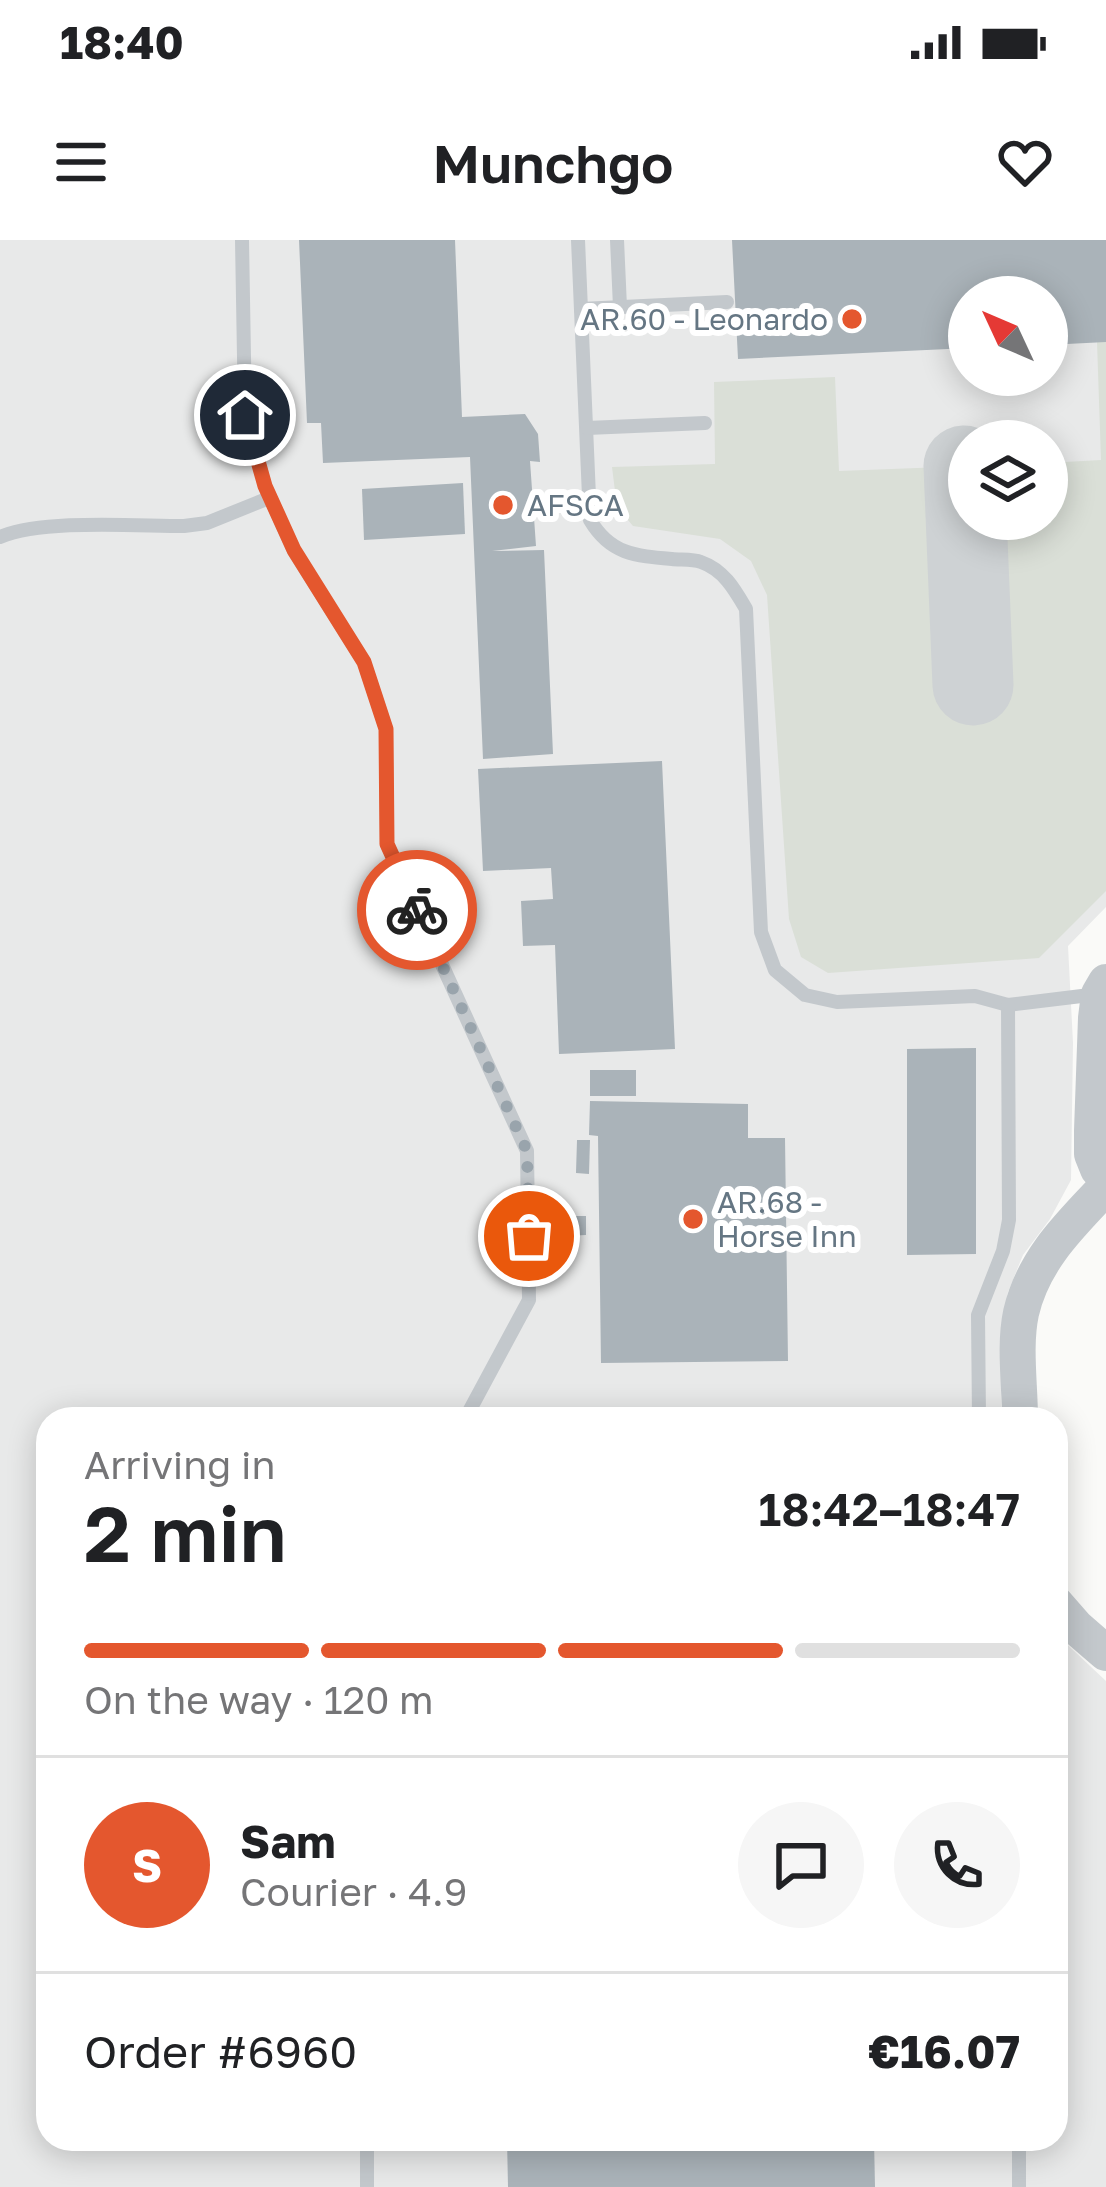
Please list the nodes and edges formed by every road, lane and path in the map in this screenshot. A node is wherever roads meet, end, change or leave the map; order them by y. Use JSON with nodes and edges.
{"nodes":[{"id":1,"x":242,"y":240,"type":"edge"},
{"id":2,"x":578,"y":240,"type":"edge"},
{"id":3,"x":617,"y":240,"type":"edge"},
{"id":4,"x":727,"y":302,"type":"dead end"},
{"id":5,"x":620,"y":307,"type":"junction"},
{"id":6,"x":581,"y":309,"type":"junction"},
{"id":7,"x":705,"y":423,"type":"dead end"},
{"id":8,"x":587,"y":428,"type":"junction"},
{"id":9,"x":269,"y":498,"type":"junction"},
{"id":10,"x":0,"y":537,"type":"edge"},
{"id":11,"x":1102,"y":988,"type":"edge"},
{"id":12,"x":1008,"y":1005,"type":"junction"},
{"id":13,"x":1106,"y":1183,"type":"edge"},
{"id":14,"x":471,"y":1407,"type":"edge"},
{"id":15,"x":979,"y":1407,"type":"edge"},
{"id":16,"x":1020,"y":1407,"type":"edge"},
{"id":17,"x":1068,"y":1618,"type":"edge"},
{"id":18,"x":1106,"y":1653,"type":"edge"},
{"id":19,"x":367,"y":2151,"type":"edge"},
{"id":20,"x":1019,"y":2151,"type":"edge"},
{"id":21,"x":367,"y":2187,"type":"edge"},
{"id":22,"x":1019,"y":2187,"type":"edge"}],
"edges":[{"from":1,"to":9,"type":"lane"},
{"from":2,"to":6,"type":"lane"},
{"from":3,"to":5,"type":"lane"},
{"from":4,"to":5,"type":"lane"},
{"from":5,"to":6,"type":"lane"},
{"from":6,"to":8,"type":"lane"},
{"from":7,"to":8,"type":"lane"},
{"from":8,"to":12,"type":"lane"},
{"from":9,"to":10,"type":"lane"},
{"from":9,"to":14,"type":"lane"},
{"from":11,"to":12,"type":"lane"},
{"from":11,"to":13,"type":"street"},
{"from":12,"to":15,"type":"lane"},
{"from":13,"to":16,"type":"street"},
{"from":17,"to":18,"type":"street"},
{"from":19,"to":21,"type":"lane"},
{"from":20,"to":22,"type":"lane"}]}
